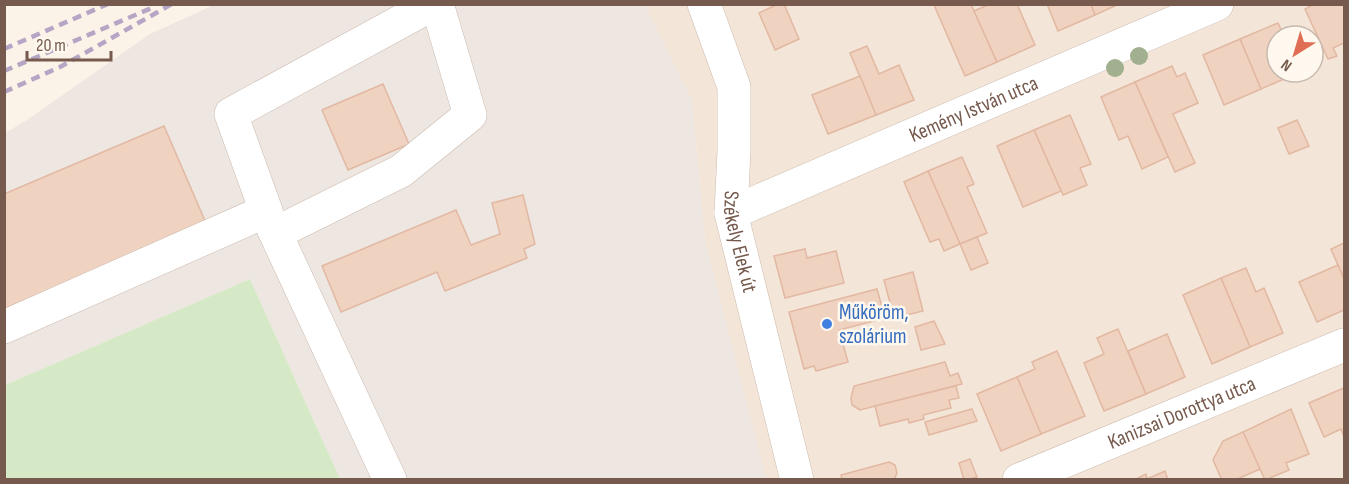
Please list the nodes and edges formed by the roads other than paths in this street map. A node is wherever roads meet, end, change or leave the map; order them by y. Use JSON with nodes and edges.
{"nodes":[{"id":1,"x":435,"y":4,"type":"edge"},
{"id":2,"x":704,"y":4,"type":"edge"},
{"id":3,"x":1217,"y":4,"type":"edge"},
{"id":4,"x":730,"y":213,"type":"junction"},
{"id":5,"x":271,"y":222,"type":"junction"},
{"id":6,"x":4,"y":327,"type":"edge"},
{"id":7,"x":1344,"y":345,"type":"edge"},
{"id":8,"x":390,"y":480,"type":"edge"},
{"id":9,"x":797,"y":480,"type":"edge"},
{"id":10,"x":1018,"y":480,"type":"edge"}],
"edges":[{"from":1,"to":5,"type":"street"},
{"from":1,"to":5,"type":"street"},
{"from":2,"to":4,"type":"street","name":"Székely Elek út"},
{"from":3,"to":4,"type":"street","name":"Kemény István utca"},
{"from":4,"to":9,"type":"street","name":"Székely Elek út"},
{"from":5,"to":6,"type":"street"},
{"from":5,"to":8,"type":"street"},
{"from":7,"to":10,"type":"street","name":"Kanizsai Dorottya utca"}]}
